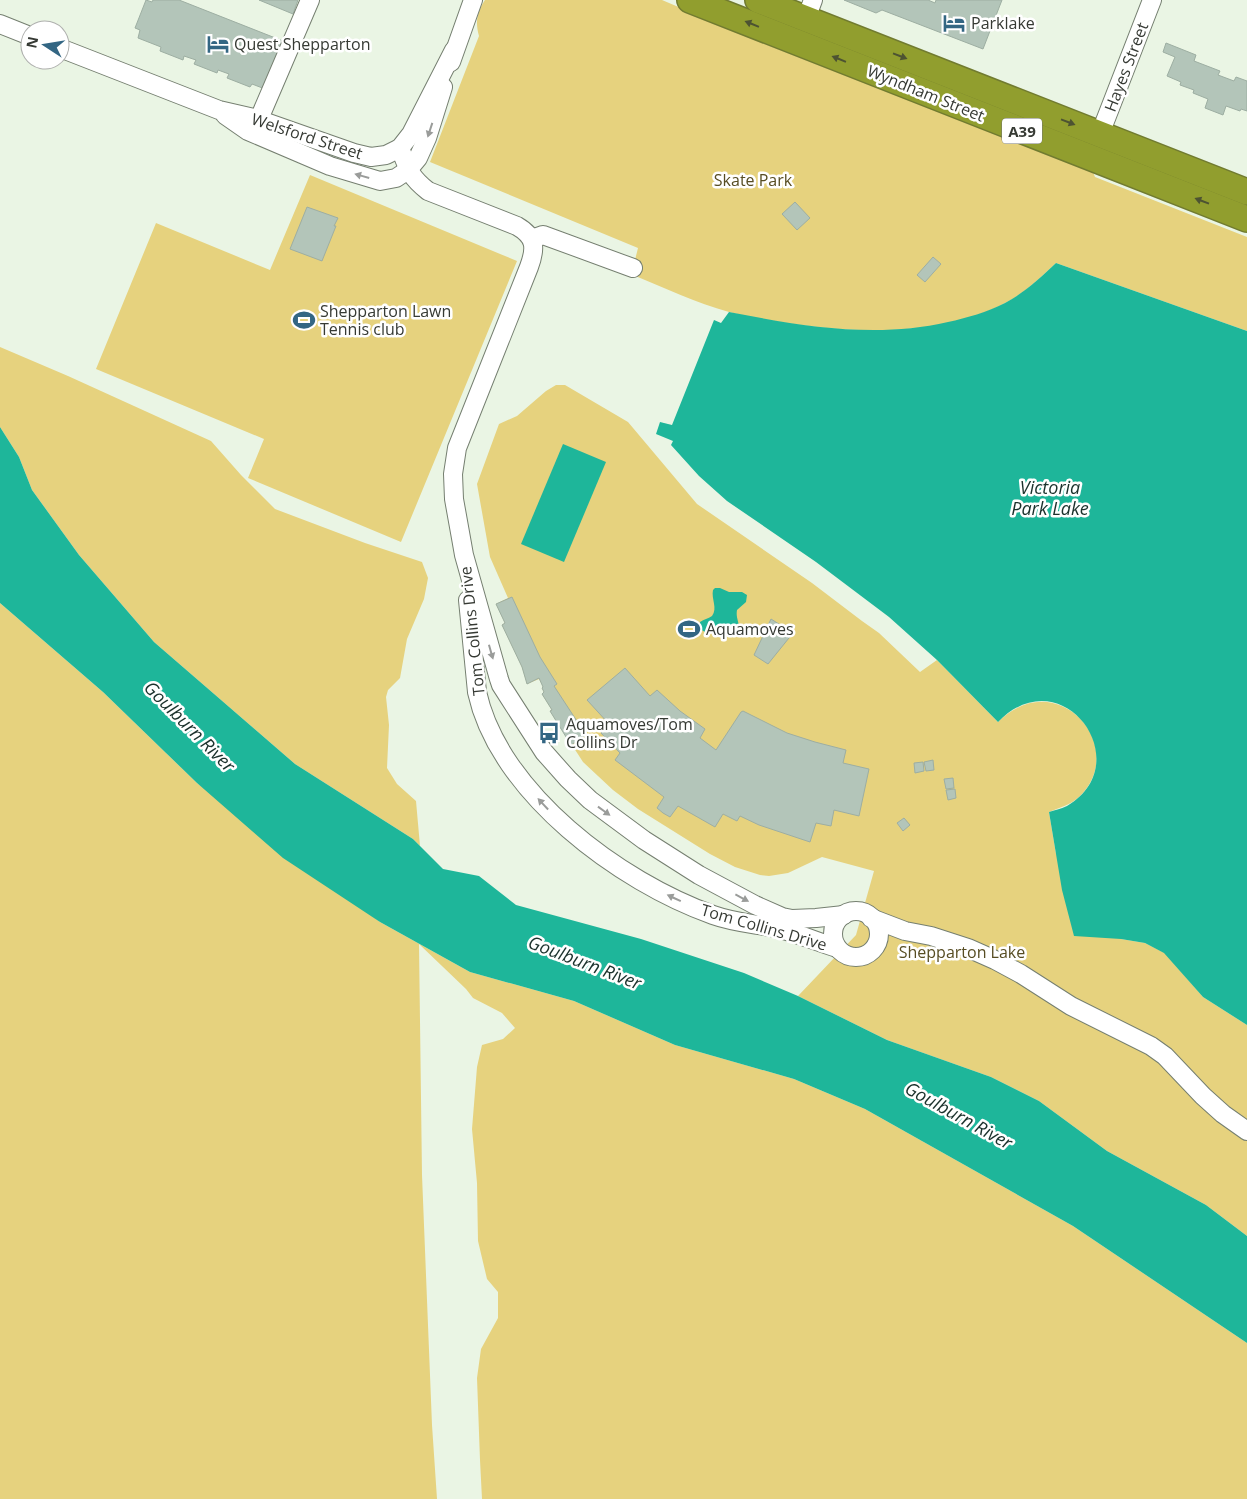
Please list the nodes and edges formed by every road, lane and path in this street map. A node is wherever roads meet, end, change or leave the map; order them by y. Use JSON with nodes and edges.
{"nodes":[{"id":1,"x":310,"y":0,"type":"edge"},
{"id":2,"x":473,"y":0,"type":"edge"},
{"id":3,"x":690,"y":0,"type":"edge"},
{"id":4,"x":758,"y":0,"type":"edge"},
{"id":5,"x":1152,"y":0,"type":"edge"},
{"id":6,"x":810,"y":10,"type":"edge"},
{"id":7,"x":0,"y":24,"type":"edge"},
{"id":8,"x":20,"y":32,"type":"edge"},
{"id":9,"x":797,"y":42,"type":"junction"},
{"id":10,"x":454,"y":50,"type":"junction"},
{"id":11,"x":70,"y":52,"type":"edge"},
{"id":12,"x":219,"y":110,"type":"junction"},
{"id":13,"x":259,"y":120,"type":"junction"},
{"id":14,"x":1100,"y":134,"type":"junction"},
{"id":15,"x":400,"y":148,"type":"junction"},
{"id":16,"x":1090,"y":158,"type":"junction"},
{"id":17,"x":408,"y":170,"type":"junction"},
{"id":18,"x":1247,"y":192,"type":"edge"},
{"id":19,"x":1247,"y":219,"type":"edge"},
{"id":20,"x":532,"y":240,"type":"junction"},
{"id":21,"x":633,"y":268,"type":"dead end"},
{"id":22,"x":464,"y":555,"type":"junction"},
{"id":23,"x":844,"y":915,"type":"junction"},
{"id":24,"x":871,"y":918,"type":"junction"},
{"id":25,"x":906,"y":931,"type":"junction"},
{"id":26,"x":876,"y":945,"type":"junction"},
{"id":27,"x":837,"y":948,"type":"junction"},
{"id":28,"x":1247,"y":1131,"type":"edge"}],
"edges":[{"from":1,"to":13,"type":"street"},
{"from":2,"to":10,"type":"street"},
{"from":9,"to":3,"type":"highway","name":"Wyndham Street","number":"A39","one_way":true},
{"from":4,"to":6,"type":"highway","name":"Wyndham Street","number":"A39"},
{"from":5,"to":14,"type":"street","name":"Hayes Street"},
{"from":6,"to":9,"type":"highway"},
{"from":6,"to":14,"type":"highway","name":"Wyndham Street","number":"A39","one_way":true},
{"from":7,"to":8,"type":"street"},
{"from":16,"to":9,"type":"highway","name":"Wyndham Street","number":"A39","one_way":true},
{"from":10,"to":15,"type":"street"},
{"from":10,"to":17,"type":"street","one_way":true},
{"from":11,"to":12,"type":"street","name":"Welsford Street"},
{"from":12,"to":13,"type":"street","name":"Welsford Street"},
{"from":17,"to":12,"type":"street","name":"Welsford Street","one_way":true},
{"from":13,"to":15,"type":"street","name":"Welsford Street"},
{"from":14,"to":16,"type":"highway"},
{"from":14,"to":18,"type":"highway","name":"Wyndham Street","number":"A39"},
{"from":15,"to":17,"type":"street"},
{"from":19,"to":16,"type":"highway","name":"Wyndham Street","number":"A39","one_way":true},
{"from":17,"to":20,"type":"street"},
{"from":20,"to":21,"type":"street"},
{"from":20,"to":22,"type":"street","name":"Tom Collins Drive"},
{"from":22,"to":23,"type":"street","name":"Tom Collins Drive","one_way":true},
{"from":27,"to":22,"type":"street","name":"Tom Collins Drive","one_way":true},
{"from":23,"to":24,"type":"street"},
{"from":23,"to":27,"type":"street"},
{"from":24,"to":25,"type":"street"},
{"from":24,"to":26,"type":"street"},
{"from":25,"to":26,"type":"street"},
{"from":25,"to":28,"type":"street"},
{"from":26,"to":27,"type":"street"}]}
